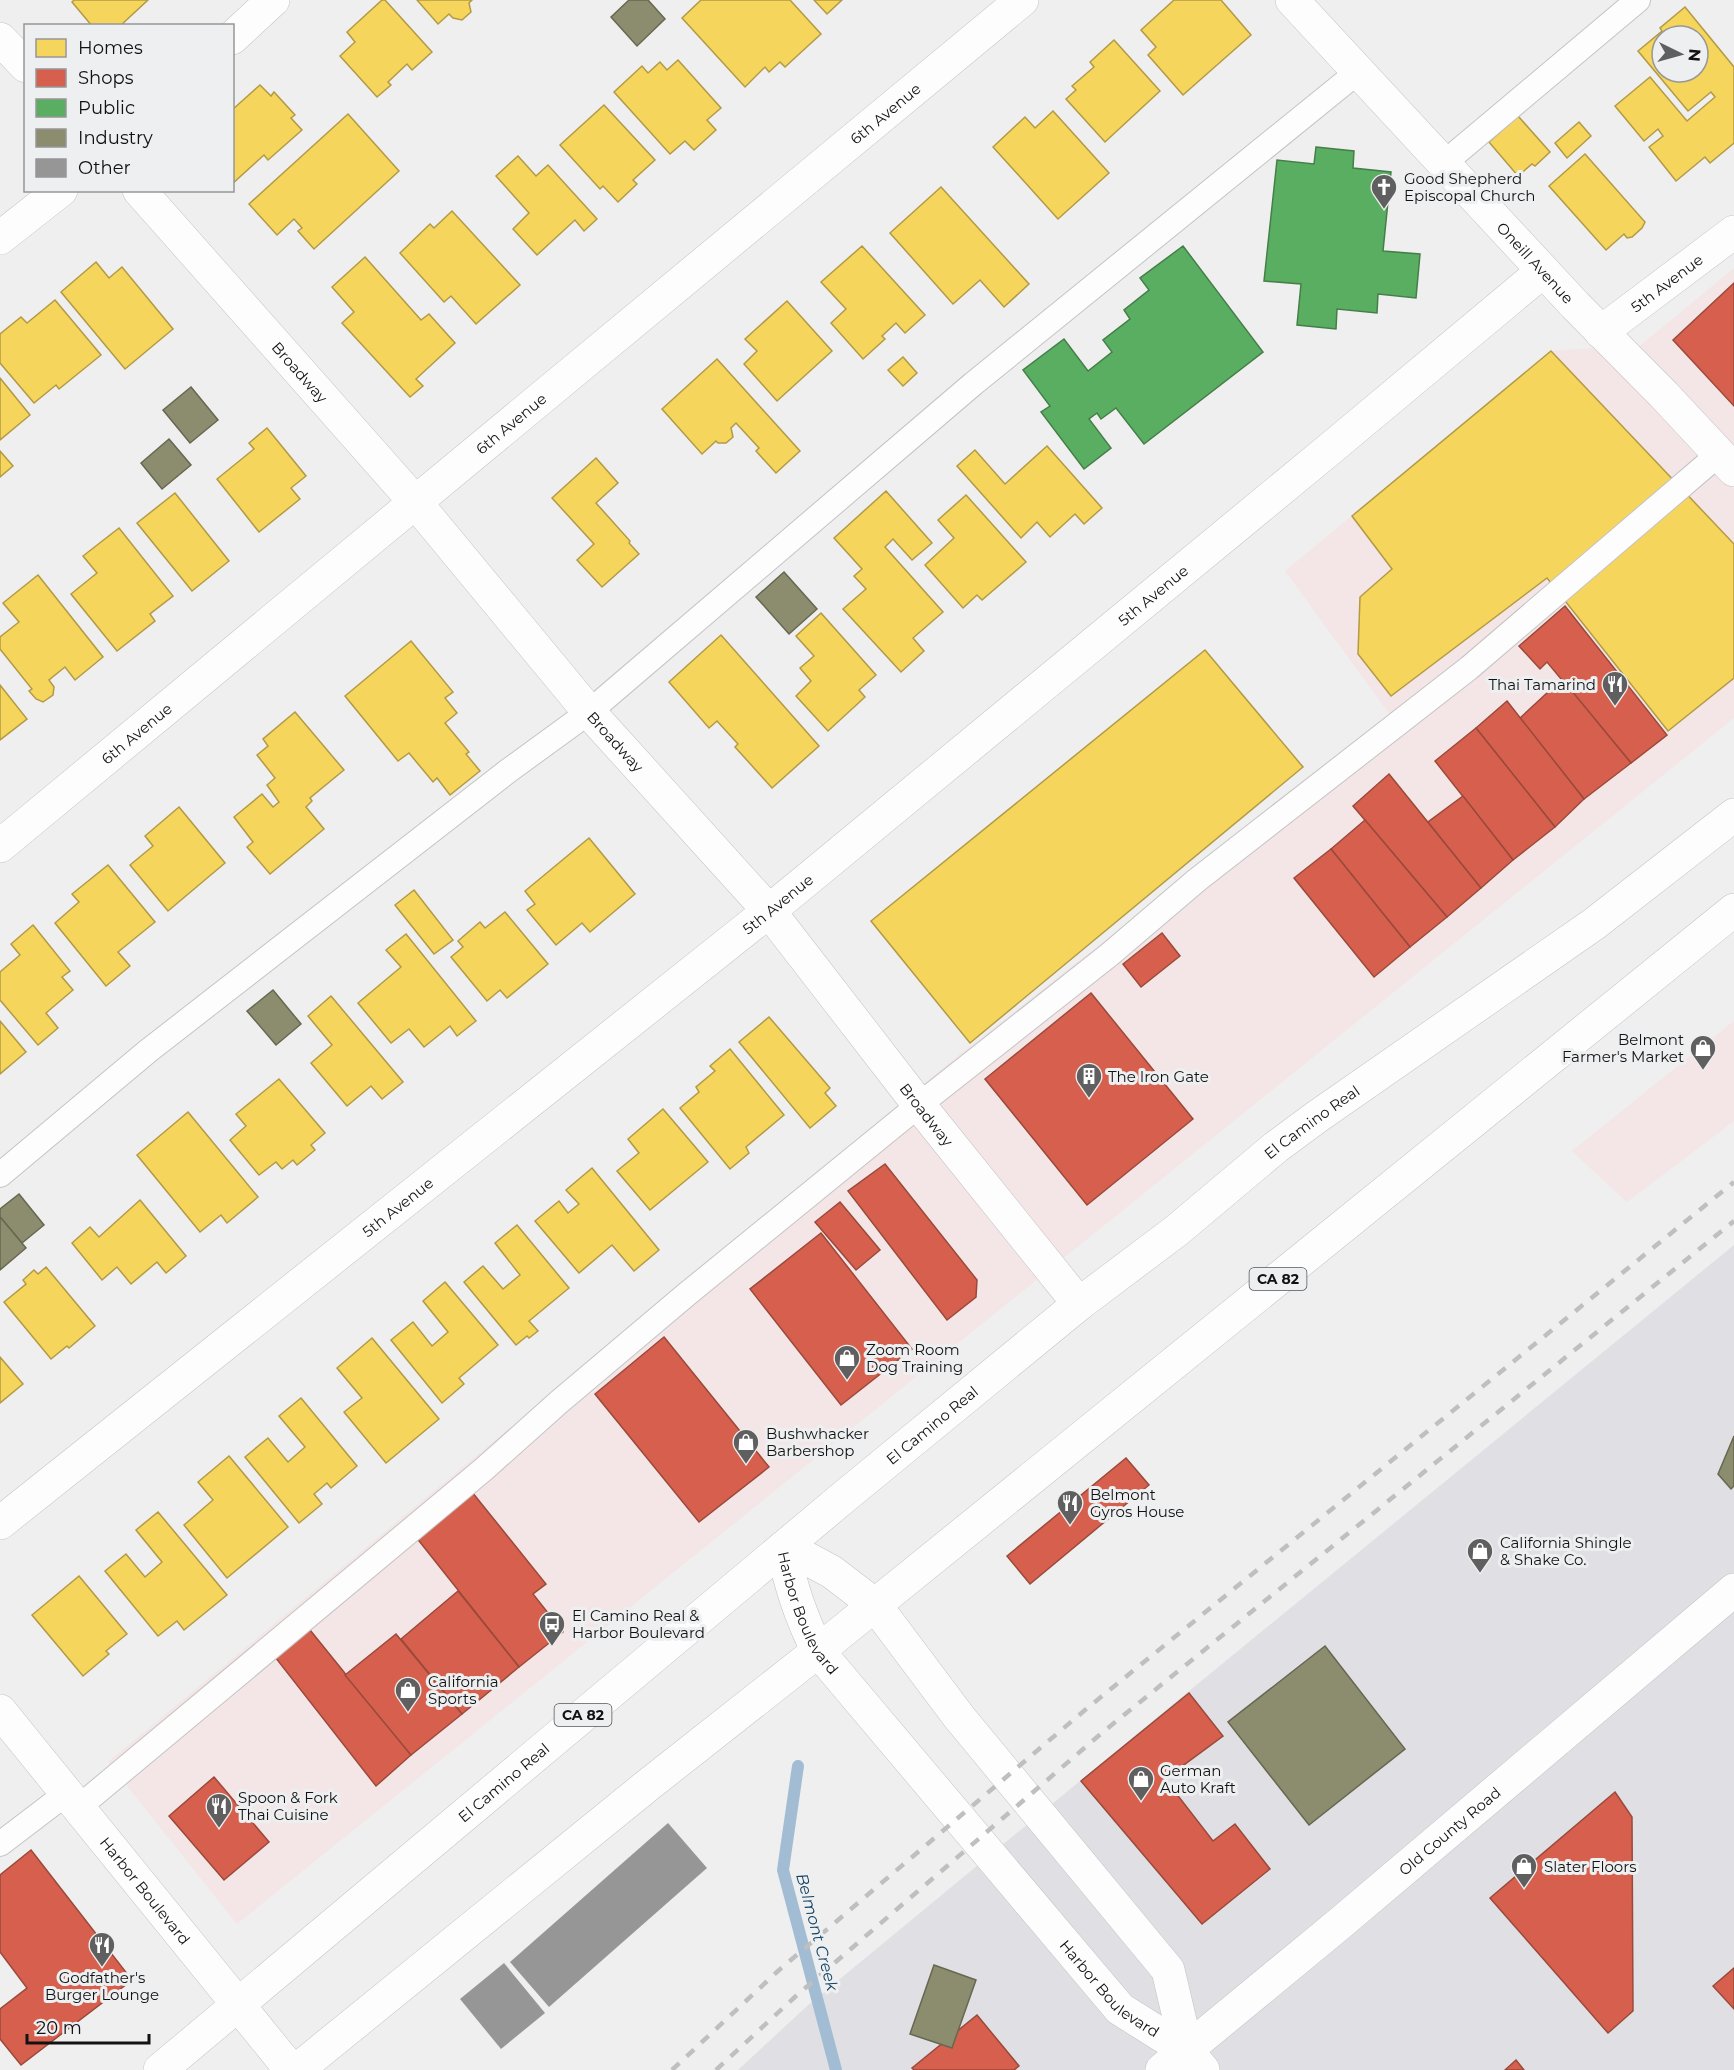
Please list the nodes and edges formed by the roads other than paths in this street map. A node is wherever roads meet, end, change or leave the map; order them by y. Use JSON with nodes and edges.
{"nodes":[{"id":1,"x":273,"y":0,"type":"edge"},
{"id":2,"x":1022,"y":0,"type":"edge"},
{"id":3,"x":1638,"y":0,"type":"edge"},
{"id":4,"x":1298,"y":2,"type":"edge"},
{"id":5,"x":234,"y":36,"type":"edge"},
{"id":6,"x":0,"y":39,"type":"edge"},
{"id":7,"x":24,"y":64,"type":"edge"},
{"id":8,"x":1359,"y":71,"type":"junction"},
{"id":9,"x":1443,"y":164,"type":"junction"},
{"id":10,"x":59,"y":192,"type":"edge"},
{"id":11,"x":141,"y":192,"type":"edge"},
{"id":12,"x":1734,"y":232,"type":"edge"},
{"id":13,"x":0,"y":238,"type":"edge"},
{"id":14,"x":1543,"y":271,"type":"junction"},
{"id":15,"x":1601,"y":332,"type":"junction"},
{"id":16,"x":1727,"y":462,"type":"edge"},
{"id":17,"x":416,"y":503,"type":"junction"},
{"id":18,"x":588,"y":712,"type":"junction"},
{"id":19,"x":1734,"y":815,"type":"edge"},
{"id":20,"x":0,"y":846,"type":"edge"},
{"id":21,"x":1734,"y":910,"type":"edge"},
{"id":22,"x":769,"y":911,"type":"junction"},
{"id":23,"x":919,"y":1105,"type":"junction"},
{"id":24,"x":0,"y":1175,"type":"edge"},
{"id":25,"x":1078,"y":1304,"type":"junction"},
{"id":26,"x":0,"y":1523,"type":"edge"},
{"id":27,"x":783,"y":1548,"type":"junction"},
{"id":28,"x":1734,"y":1590,"type":"edge"},
{"id":29,"x":874,"y":1605,"type":"junction"},
{"id":30,"x":819,"y":1651,"type":"junction"},
{"id":31,"x":0,"y":1711,"type":"edge"},
{"id":32,"x":73,"y":1800,"type":"junction"},
{"id":33,"x":0,"y":1844,"type":"edge"},
{"id":34,"x":237,"y":2006,"type":"junction"},
{"id":35,"x":1184,"y":2064,"type":"edge"},
{"id":36,"x":160,"y":2070,"type":"edge"},
{"id":37,"x":291,"y":2070,"type":"edge"},
{"id":38,"x":297,"y":2070,"type":"edge"}],
"edges":[{"from":1,"to":5,"type":"street"},
{"from":2,"to":17,"type":"street","name":"6th Avenue"},
{"from":3,"to":9,"type":"lane"},
{"from":4,"to":8,"type":"street","name":"Oneill Avenue"},
{"from":6,"to":7,"type":"street"},
{"from":8,"to":9,"type":"street","name":"Oneill Avenue"},
{"from":8,"to":18,"type":"lane"},
{"from":9,"to":14,"type":"street","name":"Oneill Avenue"},
{"from":10,"to":13,"type":"street"},
{"from":11,"to":17,"type":"street","name":"Broadway"},
{"from":12,"to":15,"type":"street","name":"5th Avenue"},
{"from":14,"to":15,"type":"street","name":"Oneill Avenue"},
{"from":14,"to":22,"type":"street","name":"5th Avenue"},
{"from":15,"to":16,"type":"street","name":"Oneill Avenue"},
{"from":16,"to":23,"type":"lane"},
{"from":17,"to":18,"type":"street","name":"Broadway"},
{"from":17,"to":20,"type":"street","name":"6th Avenue"},
{"from":18,"to":22,"type":"street","name":"Broadway"},
{"from":18,"to":24,"type":"lane"},
{"from":19,"to":25,"type":"street","name":"El Camino Real","number":"CA 82"},
{"from":21,"to":29,"type":"street","number":"CA 82"},
{"from":22,"to":23,"type":"street","name":"Broadway"},
{"from":22,"to":26,"type":"street","name":"5th Avenue"},
{"from":23,"to":25,"type":"street","name":"Broadway"},
{"from":23,"to":32,"type":"lane"},
{"from":25,"to":27,"type":"street","name":"El Camino Real","number":"CA 82"},
{"from":27,"to":29,"type":"street","name":"Harbor Boulevard"},
{"from":27,"to":30,"type":"street","name":"Harbor Boulevard"},
{"from":27,"to":34,"type":"street","name":"El Camino Real","number":"CA 82"},
{"from":28,"to":35,"type":"street","name":"Old County Road"},
{"from":29,"to":30,"type":"street","number":"CA 82"},
{"from":29,"to":35,"type":"street","name":"Harbor Boulevard"},
{"from":30,"to":35,"type":"street","name":"Harbor Boulevard"},
{"from":30,"to":38,"type":"street","number":"CA 82"},
{"from":31,"to":32,"type":"street","name":"Harbor Boulevard"},
{"from":32,"to":33,"type":"lane"},
{"from":32,"to":34,"type":"street","name":"Harbor Boulevard"},
{"from":34,"to":36,"type":"street","name":"El Camino Real","number":"CA 82"},
{"from":34,"to":37,"type":"street","name":"Harbor Boulevard"}]}
